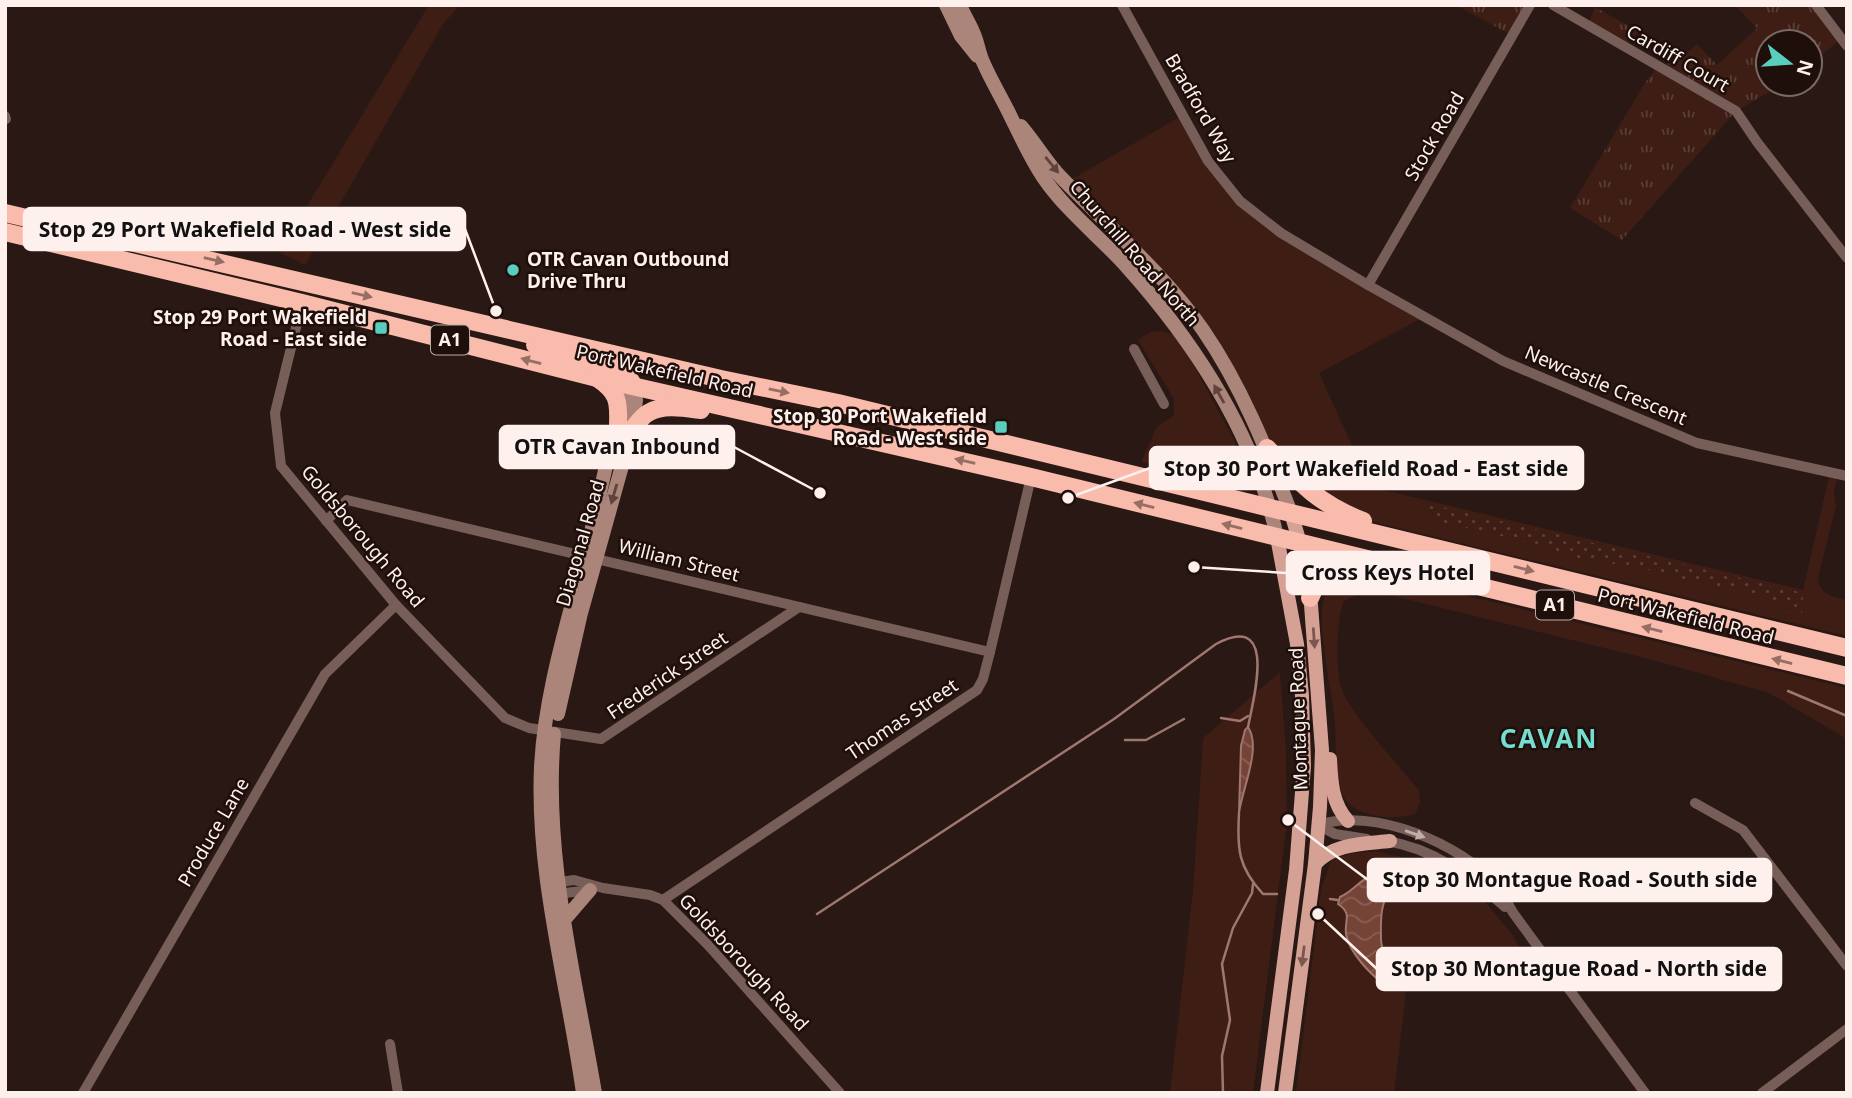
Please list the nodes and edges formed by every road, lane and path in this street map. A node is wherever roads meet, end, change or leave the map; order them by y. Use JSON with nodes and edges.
{"nodes":[{"id":1,"x":946,"y":5,"type":"edge"},
{"id":2,"x":960,"y":5,"type":"edge"},
{"id":3,"x":1122,"y":5,"type":"edge"},
{"id":4,"x":1530,"y":5,"type":"edge"},
{"id":5,"x":1553,"y":5,"type":"edge"},
{"id":6,"x":1816,"y":5,"type":"edge"},
{"id":7,"x":1847,"y":46,"type":"edge"},
{"id":8,"x":983,"y":62,"type":"junction"},
{"id":9,"x":1009,"y":112,"type":"junction"},
{"id":10,"x":5,"y":213,"type":"edge"},
{"id":11,"x":5,"y":232,"type":"edge"},
{"id":12,"x":100,"y":234,"type":"junction"},
{"id":13,"x":1847,"y":258,"type":"edge"},
{"id":14,"x":142,"y":265,"type":"junction"},
{"id":15,"x":1368,"y":285,"type":"junction"},
{"id":16,"x":302,"y":303,"type":"junction"},
{"id":17,"x":1184,"y":306,"type":"junction"},
{"id":18,"x":1164,"y":310,"type":"junction"},
{"id":19,"x":476,"y":322,"type":"junction"},
{"id":20,"x":1134,"y":349,"type":"dead end"},
{"id":21,"x":597,"y":378,"type":"junction"},
{"id":22,"x":721,"y":379,"type":"junction"},
{"id":23,"x":634,"y":386,"type":"junction"},
{"id":24,"x":1164,"y":404,"type":"dead end"},
{"id":25,"x":760,"y":414,"type":"junction"},
{"id":26,"x":889,"y":415,"type":"junction"},
{"id":27,"x":625,"y":427,"type":"junction"},
{"id":28,"x":1005,"y":443,"type":"junction"},
{"id":29,"x":914,"y":449,"type":"junction"},
{"id":30,"x":1258,"y":452,"type":"junction"},
{"id":31,"x":1847,"y":476,"type":"edge"},
{"id":32,"x":1031,"y":477,"type":"junction"},
{"id":33,"x":1185,"y":487,"type":"junction"},
{"id":34,"x":1270,"y":508,"type":"junction"},
{"id":35,"x":1291,"y":513,"type":"junction"},
{"id":36,"x":326,"y":521,"type":"junction"},
{"id":37,"x":1277,"y":537,"type":"junction"},
{"id":38,"x":1300,"y":543,"type":"junction"},
{"id":39,"x":1434,"y":547,"type":"junction"},
{"id":40,"x":591,"y":556,"type":"junction"},
{"id":41,"x":1391,"y":565,"type":"junction"},
{"id":42,"x":1310,"y":598,"type":"junction"},
{"id":43,"x":396,"y":605,"type":"junction"},
{"id":44,"x":799,"y":607,"type":"junction"},
{"id":45,"x":1847,"y":648,"type":"edge"},
{"id":46,"x":990,"y":652,"type":"junction"},
{"id":47,"x":1847,"y":676,"type":"edge"},
{"id":48,"x":1317,"y":678,"type":"junction"},
{"id":49,"x":550,"y":730,"type":"junction"},
{"id":50,"x":1304,"y":766,"type":"junction"},
{"id":51,"x":1695,"y":803,"type":"dead end"},
{"id":52,"x":1348,"y":821,"type":"junction"},
{"id":53,"x":1318,"y":825,"type":"junction"},
{"id":54,"x":1390,"y":842,"type":"junction"},
{"id":55,"x":1315,"y":864,"type":"junction"},
{"id":56,"x":555,"y":889,"type":"junction"},
{"id":57,"x":597,"y":889,"type":"junction"},
{"id":58,"x":663,"y":900,"type":"junction"},
{"id":59,"x":1514,"y":914,"type":"junction"},
{"id":60,"x":565,"y":919,"type":"junction"},
{"id":61,"x":1288,"y":928,"type":"junction"},
{"id":62,"x":1847,"y":966,"type":"edge"},
{"id":63,"x":1847,"y":1029,"type":"edge"},
{"id":64,"x":390,"y":1044,"type":"dead end"},
{"id":65,"x":83,"y":1093,"type":"edge"},
{"id":66,"x":398,"y":1093,"type":"edge"},
{"id":67,"x":583,"y":1093,"type":"edge"},
{"id":68,"x":595,"y":1093,"type":"edge"},
{"id":69,"x":840,"y":1093,"type":"edge"},
{"id":70,"x":1267,"y":1093,"type":"edge"},
{"id":71,"x":1285,"y":1093,"type":"edge"},
{"id":72,"x":1645,"y":1093,"type":"edge"},
{"id":73,"x":1762,"y":1093,"type":"edge"}],
"edges":[{"from":1,"to":8,"type":"street","name":"Churchill Road North"},
{"from":2,"to":8,"type":"street","name":"Churchill Road North"},
{"from":3,"to":15,"type":"street","name":"Bradford Way"},
{"from":4,"to":15,"type":"street","name":"Stock Road"},
{"from":5,"to":13,"type":"street","name":"Cardiff Court"},
{"from":6,"to":7,"type":"street"},
{"from":8,"to":9,"type":"street","name":"Churchill Road North"},
{"from":9,"to":17,"type":"street","name":"Churchill Road North","one_way":true},
{"from":9,"to":18,"type":"street","name":"Churchill Road North"},
{"from":10,"to":12,"type":"highway","name":"Port Wakefield Road","number":"A1"},
{"from":11,"to":14,"type":"highway","name":"Port Wakefield Road","number":"A1"},
{"from":12,"to":14,"type":"highway"},
{"from":12,"to":19,"type":"highway","name":"Port Wakefield Road","number":"A1","one_way":true},
{"from":14,"to":16,"type":"highway","name":"Port Wakefield Road","number":"A1"},
{"from":15,"to":31,"type":"street","name":"Newcastle Crescent"},
{"from":21,"to":16,"type":"highway","name":"Port Wakefield Road","number":"A1","one_way":true},
{"from":16,"to":36,"type":"street","name":"Goldsborough Road"},
{"from":17,"to":18,"type":"street"},
{"from":17,"to":30,"type":"street","name":"Churchill Road North"},
{"from":30,"to":18,"type":"street","name":"Churchill Road North","one_way":true},
{"from":19,"to":22,"type":"highway","name":"Port Wakefield Road","number":"A1"},
{"from":19,"to":23,"type":"highway"},
{"from":20,"to":24,"type":"street"},
{"from":21,"to":23,"type":"highway","name":"Port Wakefield Road","number":"A1"},
{"from":21,"to":27,"type":"highway"},
{"from":22,"to":23,"type":"highway"},
{"from":22,"to":26,"type":"highway","name":"Port Wakefield Road","number":"A1","one_way":true},
{"from":23,"to":25,"type":"highway","name":"Port Wakefield Road","number":"A1"},
{"from":23,"to":27,"type":"street","name":"Diagonal Road"},
{"from":25,"to":27,"type":"highway"},
{"from":25,"to":29,"type":"highway","name":"Port Wakefield Road","number":"A1"},
{"from":26,"to":28,"type":"highway","name":"Port Wakefield Road","number":"A1"},
{"from":26,"to":29,"type":"highway"},
{"from":27,"to":40,"type":"street","name":"Diagonal Road"},
{"from":28,"to":32,"type":"highway"},
{"from":28,"to":33,"type":"highway","name":"Port Wakefield Road","number":"A1"},
{"from":32,"to":29,"type":"highway","name":"Port Wakefield Road","number":"A1","one_way":true},
{"from":30,"to":33,"type":"highway"},
{"from":30,"to":34,"type":"street","name":"Churchill Road North"},
{"from":30,"to":35,"type":"street","name":"Churchill Road North"},
{"from":30,"to":39,"type":"highway"},
{"from":37,"to":32,"type":"highway","name":"Port Wakefield Road","number":"A1","one_way":true},
{"from":32,"to":46,"type":"street","name":"Thomas Street"},
{"from":33,"to":34,"type":"highway","name":"Port Wakefield Road","number":"A1"},
{"from":34,"to":35,"type":"highway","name":"Port Wakefield Road","number":"A1"},
{"from":34,"to":37,"type":"street","name":"Churchill Road North"},
{"from":35,"to":38,"type":"main road","name":"Montague Road"},
{"from":35,"to":39,"type":"highway","name":"Port Wakefield Road","number":"A1"},
{"from":36,"to":40,"type":"street","name":"William Street"},
{"from":36,"to":43,"type":"street","name":"Goldsborough Road"},
{"from":37,"to":38,"type":"highway","name":"Port Wakefield Road","number":"A1"},
{"from":37,"to":50,"type":"main road","name":"Montague Road"},
{"from":38,"to":41,"type":"highway","name":"Port Wakefield Road","number":"A1"},
{"from":38,"to":42,"type":"main road","name":"Montague Road"},
{"from":39,"to":45,"type":"highway","name":"Port Wakefield Road","number":"A1","one_way":true},
{"from":40,"to":44,"type":"street","name":"William Street"},
{"from":40,"to":49,"type":"street","name":"Diagonal Road"},
{"from":41,"to":42,"type":"highway"},
{"from":47,"to":41,"type":"highway","name":"Port Wakefield Road","number":"A1","one_way":true},
{"from":42,"to":48,"type":"main road","name":"Montague Road","one_way":true},
{"from":43,"to":49,"type":"street","name":"Goldsborough Road"},
{"from":43,"to":65,"type":"street","name":"Produce Lane"},
{"from":44,"to":46,"type":"street","name":"William Street"},
{"from":44,"to":49,"type":"street","name":"Frederick Street"},
{"from":46,"to":58,"type":"street","name":"Thomas Street"},
{"from":48,"to":52,"type":"main road"},
{"from":48,"to":53,"type":"main road","name":"Montague Road"},
{"from":49,"to":56,"type":"street","name":"Diagonal Road"},
{"from":50,"to":53,"type":"main road"},
{"from":50,"to":61,"type":"main road","name":"Montague Road"},
{"from":51,"to":62,"type":"street"},
{"from":52,"to":53,"type":"street"},
{"from":52,"to":59,"type":"street","one_way":true},
{"from":53,"to":54,"type":"street"},
{"from":53,"to":55,"type":"main road","name":"Montague Road"},
{"from":53,"to":61,"type":"main road"},
{"from":54,"to":55,"type":"main road"},
{"from":54,"to":59,"type":"street"},
{"from":55,"to":71,"type":"main road","name":"Montague Road","one_way":true},
{"from":56,"to":57,"type":"street","name":"Goldsborough Road"},
{"from":56,"to":60,"type":"street","name":"Diagonal Road"},
{"from":56,"to":67,"type":"street","name":"Diagonal Road"},
{"from":57,"to":58,"type":"street","name":"Goldsborough Road"},
{"from":57,"to":60,"type":"street"},
{"from":58,"to":69,"type":"street","name":"Goldsborough Road"},
{"from":59,"to":72,"type":"street"},
{"from":60,"to":68,"type":"street","name":"Diagonal Road"},
{"from":61,"to":70,"type":"main road","name":"Montague Road"},
{"from":63,"to":73,"type":"street"},
{"from":64,"to":66,"type":"street"}]}
